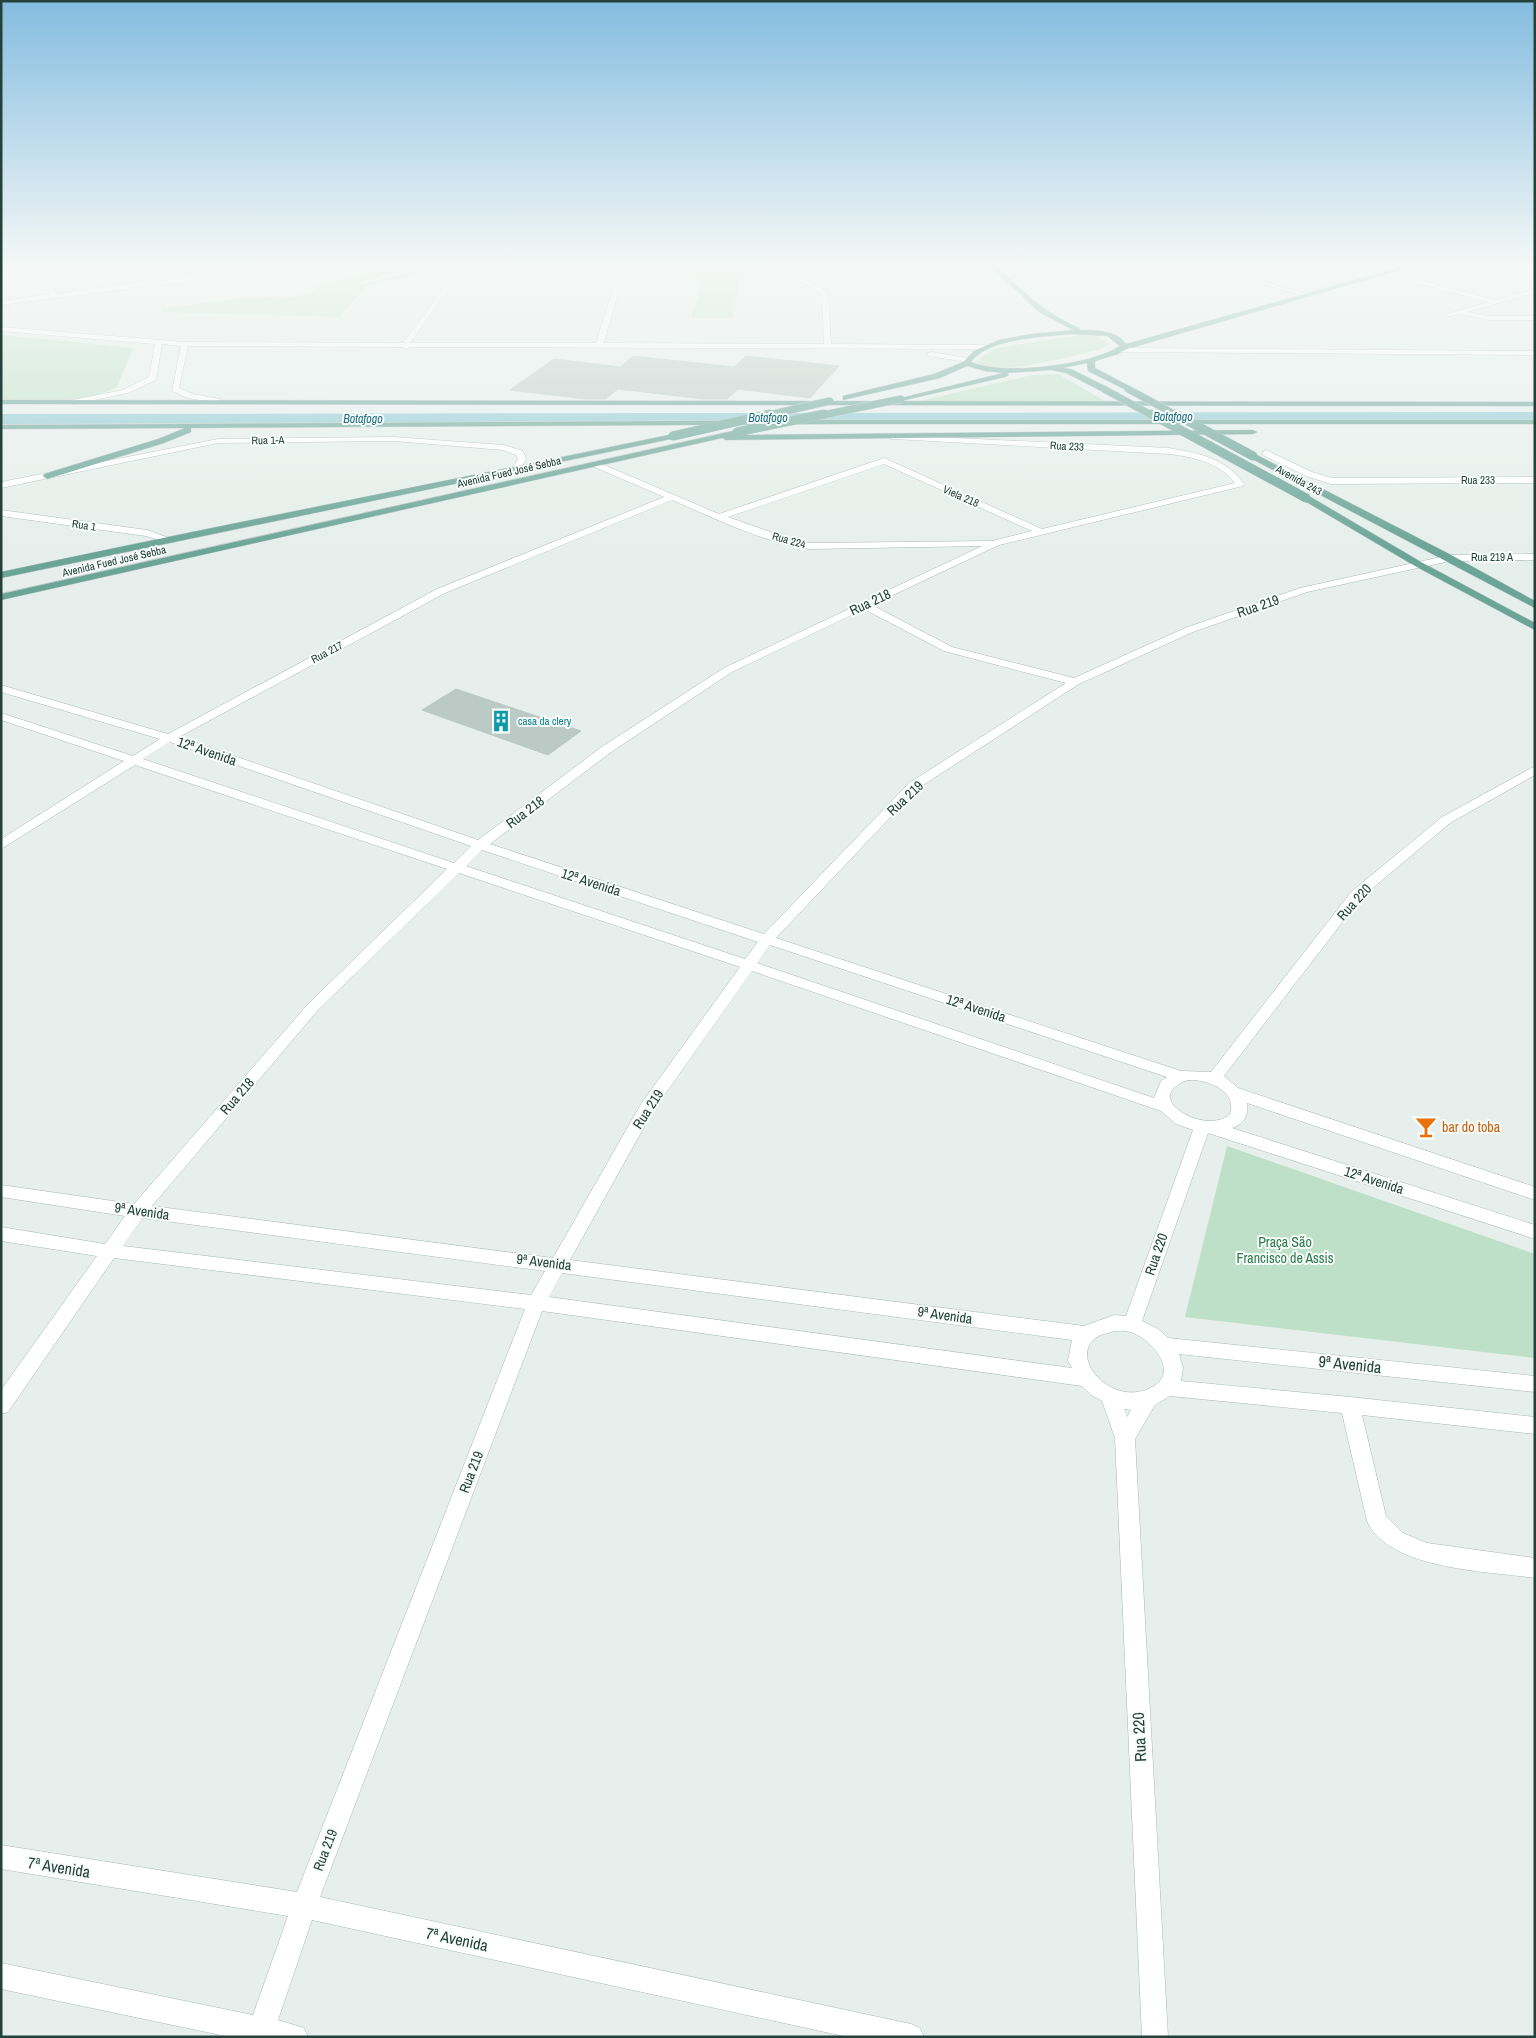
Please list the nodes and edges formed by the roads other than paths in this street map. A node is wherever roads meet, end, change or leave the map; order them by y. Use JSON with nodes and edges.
{"nodes":[{"id":1,"x":156,"y":362,"type":"edge"},
{"id":2,"x":181,"y":362,"type":"edge"},
{"id":3,"x":965,"y":362,"type":"edge"},
{"id":4,"x":970,"y":362,"type":"edge"},
{"id":5,"x":1076,"y":362,"type":"edge"},
{"id":6,"x":1091,"y":362,"type":"edge"},
{"id":7,"x":1045,"y":368,"type":"junction"},
{"id":8,"x":1022,"y":371,"type":"junction"},
{"id":9,"x":217,"y":401,"type":"junction"},
{"id":10,"x":1,"y":402,"type":"edge"},
{"id":11,"x":75,"y":402,"type":"junction"},
{"id":12,"x":1535,"y":404,"type":"edge"},
{"id":13,"x":1459,"y":422,"type":"junction"},
{"id":14,"x":1535,"y":422,"type":"edge"},
{"id":15,"x":194,"y":427,"type":"junction"},
{"id":16,"x":1,"y":428,"type":"edge"},
{"id":17,"x":712,"y":438,"type":"junction"},
{"id":18,"x":660,"y":439,"type":"junction"},
{"id":19,"x":885,"y":448,"type":"junction"},
{"id":20,"x":1266,"y":453,"type":"dead end"},
{"id":21,"x":595,"y":464,"type":"junction"},
{"id":22,"x":516,"y":470,"type":"junction"},
{"id":23,"x":47,"y":476,"type":"junction"},
{"id":24,"x":1535,"y":480,"type":"edge"},
{"id":25,"x":1240,"y":484,"type":"joint"},
{"id":26,"x":1,"y":485,"type":"edge"},
{"id":27,"x":671,"y":497,"type":"junction"},
{"id":28,"x":1,"y":514,"type":"edge"},
{"id":29,"x":719,"y":517,"type":"junction"},
{"id":30,"x":1039,"y":531,"type":"junction"},
{"id":31,"x":167,"y":539,"type":"junction"},
{"id":32,"x":996,"y":542,"type":"junction"},
{"id":33,"x":1535,"y":557,"type":"edge"},
{"id":34,"x":1450,"y":558,"type":"junction"},
{"id":35,"x":1418,"y":564,"type":"junction"},
{"id":36,"x":1,"y":575,"type":"edge"},
{"id":37,"x":1,"y":598,"type":"edge"},
{"id":38,"x":864,"y":604,"type":"junction"},
{"id":39,"x":1535,"y":605,"type":"edge"},
{"id":40,"x":1535,"y":628,"type":"edge"},
{"id":41,"x":1074,"y":682,"type":"junction"},
{"id":42,"x":1,"y":688,"type":"edge"},
{"id":43,"x":1,"y":716,"type":"edge"},
{"id":44,"x":169,"y":738,"type":"junction"},
{"id":45,"x":135,"y":759,"type":"junction"},
{"id":46,"x":1535,"y":770,"type":"edge"},
{"id":47,"x":1,"y":845,"type":"edge"},
{"id":48,"x":480,"y":845,"type":"junction"},
{"id":49,"x":456,"y":867,"type":"junction"},
{"id":50,"x":767,"y":939,"type":"junction"},
{"id":51,"x":748,"y":965,"type":"junction"},
{"id":52,"x":1180,"y":1076,"type":"junction"},
{"id":53,"x":1214,"y":1078,"type":"junction"},
{"id":54,"x":1235,"y":1093,"type":"junction"},
{"id":55,"x":1165,"y":1107,"type":"junction"},
{"id":56,"x":1207,"y":1128,"type":"junction"},
{"id":57,"x":1,"y":1191,"type":"edge"},
{"id":58,"x":1535,"y":1194,"type":"edge"},
{"id":59,"x":138,"y":1211,"type":"junction"},
{"id":60,"x":1535,"y":1232,"type":"edge"},
{"id":61,"x":1,"y":1234,"type":"edge"},
{"id":62,"x":110,"y":1251,"type":"junction"},
{"id":63,"x":557,"y":1264,"type":"junction"},
{"id":64,"x":536,"y":1303,"type":"junction"},
{"id":65,"x":1132,"y":1324,"type":"junction"},
{"id":66,"x":1086,"y":1334,"type":"junction"},
{"id":67,"x":1165,"y":1345,"type":"junction"},
{"id":68,"x":1085,"y":1378,"type":"junction"},
{"id":69,"x":1535,"y":1384,"type":"edge"},
{"id":70,"x":1167,"y":1388,"type":"junction"},
{"id":71,"x":1110,"y":1397,"type":"junction"},
{"id":72,"x":1148,"y":1400,"type":"junction"},
{"id":73,"x":1350,"y":1404,"type":"junction"},
{"id":74,"x":1,"y":1406,"type":"edge"},
{"id":75,"x":1535,"y":1426,"type":"edge"},
{"id":76,"x":1125,"y":1438,"type":"junction"},
{"id":77,"x":1535,"y":1568,"type":"edge"},
{"id":78,"x":1,"y":1857,"type":"edge"},
{"id":79,"x":304,"y":1906,"type":"junction"},
{"id":80,"x":1,"y":1976,"type":"edge"},
{"id":81,"x":260,"y":2034,"type":"edge"},
{"id":82,"x":295,"y":2037,"type":"edge"},
{"id":83,"x":911,"y":2037,"type":"edge"},
{"id":84,"x":1155,"y":2037,"type":"edge"}],
"edges":[{"from":1,"to":11,"type":"street"},
{"from":2,"to":9,"type":"street"},
{"from":3,"to":18,"type":"main road","name":"Avenida Fued José Sebba","bridge":true},
{"from":4,"to":8,"type":"main road"},
{"from":5,"to":7,"type":"main road"},
{"from":6,"to":34,"type":"main road","name":"Avenida 243","bridge":true},
{"from":7,"to":8,"type":"main road"},
{"from":7,"to":35,"type":"main road","name":"Avenida 243","bridge":true},
{"from":8,"to":17,"type":"main road","name":"Avenida Fued José Sebba","bridge":true},
{"from":9,"to":11,"type":"main road"},
{"from":9,"to":12,"type":"main road"},
{"from":10,"to":11,"type":"main road"},
{"from":13,"to":14,"type":"main road"},
{"from":13,"to":15,"type":"main road"},
{"from":13,"to":19,"type":"main road"},
{"from":15,"to":16,"type":"main road"},
{"from":15,"to":23,"type":"main road"},
{"from":17,"to":19,"type":"main road"},
{"from":17,"to":21,"type":"main road","name":"Avenida Fued José Sebba"},
{"from":18,"to":21,"type":"main road"},
{"from":18,"to":22,"type":"main road","name":"Avenida Fued José Sebba"},
{"from":19,"to":25,"type":"street","name":"Rua 233"},
{"from":19,"to":29,"type":"street","name":"Rua 233"},
{"from":19,"to":30,"type":"street","name":"Viela 218"},
{"from":20,"to":24,"type":"street","name":"Rua 233"},
{"from":21,"to":27,"type":"street","name":"Rua 224"},
{"from":21,"to":37,"type":"main road","name":"Avenida Fued José Sebba"},
{"from":22,"to":23,"type":"street","name":"Rua 1-A"},
{"from":22,"to":31,"type":"main road","name":"Avenida Fued José Sebba"},
{"from":23,"to":26,"type":"street","name":"Rua 1-A"},
{"from":25,"to":30,"type":"street","name":"Rua 218"},
{"from":27,"to":29,"type":"street","name":"Rua 224"},
{"from":27,"to":44,"type":"street","name":"Rua 217"},
{"from":28,"to":31,"type":"street","name":"Rua 1"},
{"from":29,"to":32,"type":"street","name":"Rua 224"},
{"from":30,"to":32,"type":"street","name":"Rua 218"},
{"from":31,"to":36,"type":"main road","name":"Avenida Fued José Sebba"},
{"from":32,"to":38,"type":"street","name":"Rua 218"},
{"from":33,"to":34,"type":"street","name":"Rua 219 A"},
{"from":34,"to":35,"type":"street","name":"Rua 219"},
{"from":34,"to":39,"type":"main road","name":"Avenida 243"},
{"from":35,"to":40,"type":"main road","name":"Avenida 243"},
{"from":35,"to":41,"type":"street","name":"Rua 219"},
{"from":38,"to":41,"type":"street"},
{"from":38,"to":48,"type":"street","name":"Rua 218"},
{"from":41,"to":50,"type":"street","name":"Rua 219"},
{"from":42,"to":44,"type":"street","name":"12ª Avenida"},
{"from":43,"to":45,"type":"street","name":"12ª Avenida"},
{"from":44,"to":45,"type":"street","name":"Rua 217"},
{"from":44,"to":48,"type":"street","name":"12ª Avenida"},
{"from":45,"to":47,"type":"street","name":"Rua 217"},
{"from":45,"to":49,"type":"street","name":"12ª Avenida"},
{"from":46,"to":53,"type":"street","name":"Rua 220"},
{"from":48,"to":49,"type":"street","name":"Rua 218"},
{"from":48,"to":50,"type":"street","name":"12ª Avenida"},
{"from":49,"to":51,"type":"street","name":"12ª Avenida"},
{"from":49,"to":59,"type":"street","name":"Rua 218"},
{"from":50,"to":51,"type":"street","name":"Rua 219"},
{"from":50,"to":52,"type":"street","name":"12ª Avenida"},
{"from":51,"to":55,"type":"street","name":"12ª Avenida"},
{"from":51,"to":63,"type":"street","name":"Rua 219"},
{"from":52,"to":53,"type":"street"},
{"from":52,"to":55,"type":"street"},
{"from":53,"to":54,"type":"street"},
{"from":54,"to":56,"type":"street"},
{"from":54,"to":58,"type":"street"},
{"from":55,"to":56,"type":"street"},
{"from":56,"to":60,"type":"street","name":"12ª Avenida"},
{"from":56,"to":65,"type":"street","name":"Rua 220"},
{"from":57,"to":59,"type":"street","name":"9ª Avenida"},
{"from":59,"to":62,"type":"street","name":"Rua 218"},
{"from":59,"to":63,"type":"street","name":"9ª Avenida"},
{"from":61,"to":62,"type":"street"},
{"from":62,"to":64,"type":"street"},
{"from":62,"to":74,"type":"street","name":"Rua 218"},
{"from":63,"to":64,"type":"street","name":"Rua 219"},
{"from":63,"to":66,"type":"street","name":"9ª Avenida"},
{"from":64,"to":68,"type":"street"},
{"from":64,"to":79,"type":"street","name":"Rua 219"},
{"from":65,"to":66,"type":"street"},
{"from":65,"to":67,"type":"street"},
{"from":66,"to":68,"type":"street"},
{"from":67,"to":69,"type":"street","name":"9ª Avenida"},
{"from":67,"to":70,"type":"street"},
{"from":68,"to":71,"type":"street"},
{"from":70,"to":72,"type":"street"},
{"from":70,"to":73,"type":"street"},
{"from":71,"to":72,"type":"street"},
{"from":71,"to":76,"type":"street","name":"Rua 220"},
{"from":72,"to":76,"type":"street"},
{"from":73,"to":75,"type":"street"},
{"from":73,"to":77,"type":"street"},
{"from":76,"to":84,"type":"street","name":"Rua 220"},
{"from":78,"to":79,"type":"street","name":"7ª Avenida"},
{"from":79,"to":81,"type":"street","name":"Rua 219"},
{"from":79,"to":83,"type":"street","name":"7ª Avenida"},
{"from":80,"to":81,"type":"street"},
{"from":81,"to":82,"type":"street"}]}
